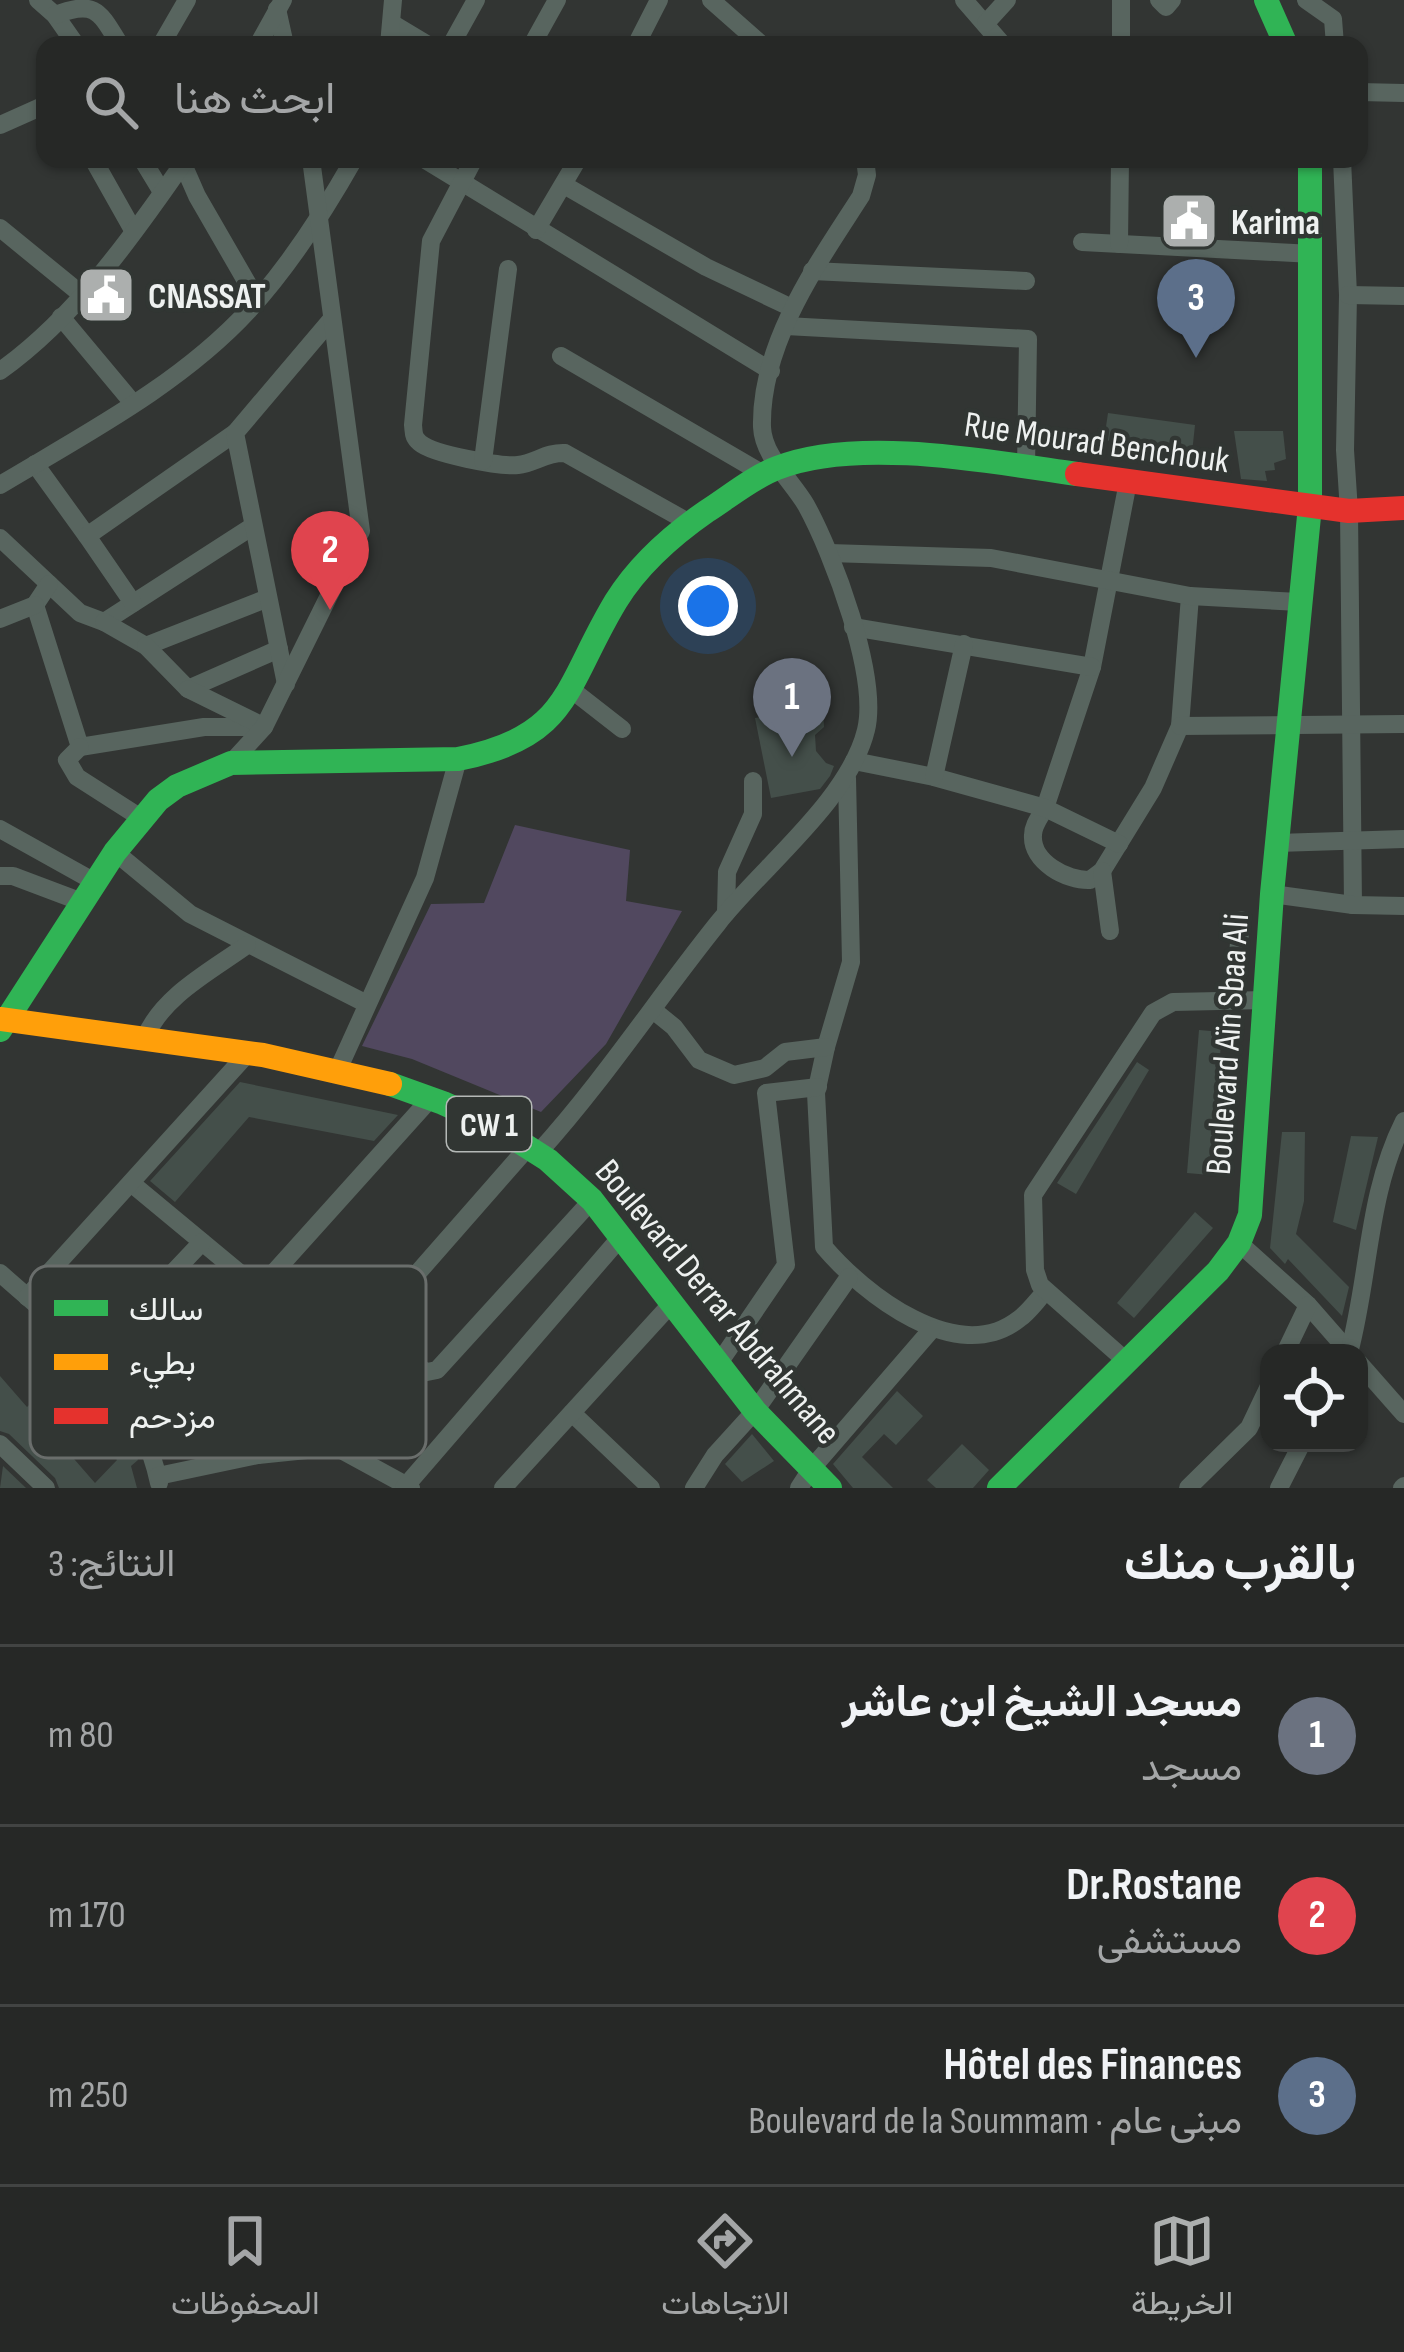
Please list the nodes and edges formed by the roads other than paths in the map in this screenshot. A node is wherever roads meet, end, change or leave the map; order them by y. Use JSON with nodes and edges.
{"nodes":[{"id":1,"x":38,"y":0,"type":"edge"},
{"id":2,"x":187,"y":0,"type":"edge"},
{"id":3,"x":393,"y":0,"type":"edge"},
{"id":4,"x":476,"y":0,"type":"edge"},
{"id":5,"x":557,"y":0,"type":"edge"},
{"id":6,"x":659,"y":0,"type":"edge"},
{"id":7,"x":710,"y":0,"type":"edge"},
{"id":8,"x":964,"y":0,"type":"edge"},
{"id":9,"x":1007,"y":0,"type":"edge"},
{"id":10,"x":1121,"y":0,"type":"edge"},
{"id":11,"x":1159,"y":0,"type":"edge"},
{"id":12,"x":1172,"y":0,"type":"edge"},
{"id":13,"x":1266,"y":0,"type":"edge"},
{"id":14,"x":1306,"y":0,"type":"edge"},
{"id":15,"x":1347,"y":0,"type":"edge"},
{"id":16,"x":279,"y":5,"type":"edge"},
{"id":17,"x":55,"y":15,"type":"junction"},
{"id":18,"x":1333,"y":19,"type":"junction"},
{"id":19,"x":986,"y":23,"type":"junction"},
{"id":20,"x":393,"y":24,"type":"junction"},
{"id":21,"x":70,"y":36,"type":"edge"},
{"id":22,"x":114,"y":36,"type":"edge"},
{"id":23,"x":166,"y":36,"type":"edge"},
{"id":24,"x":263,"y":36,"type":"edge"},
{"id":25,"x":284,"y":36,"type":"edge"},
{"id":26,"x":391,"y":36,"type":"edge"},
{"id":27,"x":413,"y":36,"type":"edge"},
{"id":28,"x":456,"y":36,"type":"edge"},
{"id":29,"x":537,"y":36,"type":"edge"},
{"id":30,"x":641,"y":36,"type":"edge"},
{"id":31,"x":752,"y":36,"type":"edge"},
{"id":32,"x":996,"y":36,"type":"edge"},
{"id":33,"x":1120,"y":36,"type":"edge"},
{"id":34,"x":1282,"y":36,"type":"edge"},
{"id":35,"x":1334,"y":36,"type":"edge"},
{"id":36,"x":1368,"y":92,"type":"edge"},
{"id":37,"x":1404,"y":92,"type":"edge"},
{"id":38,"x":36,"y":109,"type":"edge"},
{"id":39,"x":0,"y":123,"type":"edge"},
{"id":40,"x":98,"y":168,"type":"edge"},
{"id":41,"x":147,"y":168,"type":"edge"},
{"id":42,"x":180,"y":168,"type":"edge"},
{"id":43,"x":187,"y":168,"type":"edge"},
{"id":44,"x":312,"y":168,"type":"edge"},
{"id":45,"x":349,"y":168,"type":"edge"},
{"id":46,"x":438,"y":168,"type":"edge"},
{"id":47,"x":470,"y":168,"type":"edge"},
{"id":48,"x":573,"y":168,"type":"edge"},
{"id":49,"x":866,"y":168,"type":"edge"},
{"id":50,"x":1120,"y":168,"type":"edge"},
{"id":51,"x":1310,"y":168,"type":"edge"},
{"id":52,"x":1342,"y":168,"type":"edge"},
{"id":53,"x":462,"y":183,"type":"junction"},
{"id":54,"x":564,"y":185,"type":"junction"},
{"id":55,"x":162,"y":192,"type":"junction"},
{"id":56,"x":318,"y":220,"type":"junction"},
{"id":57,"x":0,"y":228,"type":"edge"},
{"id":58,"x":133,"y":230,"type":"junction"},
{"id":59,"x":536,"y":230,"type":"junction"},
{"id":60,"x":1082,"y":242,"type":"dead end"},
{"id":61,"x":1119,"y":244,"type":"junction"},
{"id":62,"x":1313,"y":254,"type":"junction"},
{"id":63,"x":508,"y":269,"type":"dead end"},
{"id":64,"x":812,"y":271,"type":"junction"},
{"id":65,"x":1026,"y":281,"type":"dead end"},
{"id":66,"x":81,"y":294,"type":"junction"},
{"id":67,"x":1348,"y":295,"type":"junction"},
{"id":68,"x":1404,"y":296,"type":"edge"},
{"id":69,"x":257,"y":300,"type":"junction"},
{"id":70,"x":61,"y":317,"type":"junction"},
{"id":71,"x":789,"y":317,"type":"junction"},
{"id":72,"x":331,"y":321,"type":"junction"},
{"id":73,"x":561,"y":356,"type":"dead end"},
{"id":74,"x":0,"y":371,"type":"edge"},
{"id":75,"x":771,"y":371,"type":"junction"},
{"id":76,"x":132,"y":402,"type":"junction"},
{"id":77,"x":235,"y":433,"type":"junction"},
{"id":78,"x":483,"y":461,"type":"junction"},
{"id":79,"x":35,"y":464,"type":"junction"},
{"id":80,"x":1027,"y":467,"type":"junction"},
{"id":81,"x":772,"y":471,"type":"junction"},
{"id":82,"x":1128,"y":482,"type":"junction"},
{"id":83,"x":0,"y":485,"type":"edge"},
{"id":84,"x":1310,"y":506,"type":"junction"},
{"id":85,"x":1404,"y":508,"type":"edge"},
{"id":86,"x":1349,"y":511,"type":"junction"},
{"id":87,"x":688,"y":523,"type":"junction"},
{"id":88,"x":254,"y":526,"type":"junction"},
{"id":89,"x":87,"y":536,"type":"junction"},
{"id":90,"x":0,"y":538,"type":"edge"},
{"id":91,"x":829,"y":553,"type":"junction"},
{"id":92,"x":1110,"y":580,"type":"junction"},
{"id":93,"x":49,"y":584,"type":"junction"},
{"id":94,"x":1190,"y":596,"type":"junction"},
{"id":95,"x":268,"y":598,"type":"junction"},
{"id":96,"x":1299,"y":602,"type":"junction"},
{"id":97,"x":133,"y":603,"type":"junction"},
{"id":98,"x":35,"y":605,"type":"junction"},
{"id":99,"x":0,"y":619,"type":"edge"},
{"id":100,"x":104,"y":622,"type":"junction"},
{"id":101,"x":853,"y":627,"type":"junction"},
{"id":102,"x":964,"y":644,"type":"junction"},
{"id":103,"x":146,"y":646,"type":"junction"},
{"id":104,"x":279,"y":649,"type":"junction"},
{"id":105,"x":1092,"y":667,"type":"junction"},
{"id":106,"x":286,"y":684,"type":"junction"},
{"id":107,"x":188,"y":689,"type":"junction"},
{"id":108,"x":572,"y":690,"type":"junction"},
{"id":109,"x":1349,"y":724,"type":"junction"},
{"id":110,"x":1404,"y":724,"type":"edge"},
{"id":111,"x":1180,"y":726,"type":"junction"},
{"id":112,"x":1287,"y":726,"type":"junction"},
{"id":113,"x":264,"y":727,"type":"junction"},
{"id":114,"x":622,"y":729,"type":"dead end"},
{"id":115,"x":80,"y":747,"type":"junction"},
{"id":116,"x":458,"y":759,"type":"junction"},
{"id":117,"x":231,"y":763,"type":"junction"},
{"id":118,"x":850,"y":770,"type":"junction"},
{"id":119,"x":934,"y":777,"type":"junction"},
{"id":120,"x":753,"y":781,"type":"dead end"},
{"id":121,"x":1045,"y":808,"type":"junction"},
{"id":122,"x":141,"y":818,"type":"junction"},
{"id":123,"x":0,"y":829,"type":"edge"},
{"id":124,"x":1404,"y":839,"type":"edge"},
{"id":125,"x":1352,"y":840,"type":"junction"},
{"id":126,"x":1277,"y":843,"type":"junction"},
{"id":127,"x":1119,"y":844,"type":"junction"},
{"id":128,"x":115,"y":852,"type":"junction"},
{"id":129,"x":1102,"y":872,"type":"junction"},
{"id":130,"x":0,"y":876,"type":"edge"},
{"id":131,"x":89,"y":892,"type":"junction"},
{"id":132,"x":1272,"y":894,"type":"junction"},
{"id":133,"x":1353,"y":905,"type":"junction"},
{"id":134,"x":1404,"y":906,"type":"edge"},
{"id":135,"x":726,"y":913,"type":"junction"},
{"id":136,"x":1241,"y":920,"type":"dead end"},
{"id":137,"x":1110,"y":932,"type":"dead end"},
{"id":138,"x":247,"y":945,"type":"junction"},
{"id":139,"x":1265,"y":1000,"type":"junction"},
{"id":140,"x":1234,"y":1001,"type":"junction"},
{"id":141,"x":367,"y":1004,"type":"junction"},
{"id":142,"x":653,"y":1010,"type":"junction"},
{"id":143,"x":2,"y":1022,"type":"edge"},
{"id":144,"x":145,"y":1038,"type":"junction"},
{"id":145,"x":826,"y":1047,"type":"junction"},
{"id":146,"x":249,"y":1052,"type":"junction"},
{"id":147,"x":337,"y":1072,"type":"junction"},
{"id":148,"x":818,"y":1088,"type":"junction"},
{"id":149,"x":431,"y":1098,"type":"junction"},
{"id":150,"x":1404,"y":1121,"type":"edge"},
{"id":151,"x":534,"y":1149,"type":"junction"},
{"id":152,"x":131,"y":1183,"type":"junction"},
{"id":153,"x":592,"y":1200,"type":"junction"},
{"id":154,"x":620,"y":1238,"type":"junction"},
{"id":155,"x":202,"y":1242,"type":"junction"},
{"id":156,"x":1239,"y":1243,"type":"junction"},
{"id":157,"x":784,"y":1244,"type":"junction"},
{"id":158,"x":824,"y":1247,"type":"junction"},
{"id":159,"x":55,"y":1266,"type":"edge"},
{"id":160,"x":179,"y":1266,"type":"edge"},
{"id":161,"x":231,"y":1266,"type":"edge"},
{"id":162,"x":278,"y":1266,"type":"edge"},
{"id":163,"x":426,"y":1269,"type":"edge"},
{"id":164,"x":0,"y":1273,"type":"edge"},
{"id":165,"x":849,"y":1277,"type":"junction"},
{"id":166,"x":1046,"y":1292,"type":"junction"},
{"id":167,"x":30,"y":1294,"type":"edge"},
{"id":168,"x":27,"y":1297,"type":"junction"},
{"id":169,"x":30,"y":1300,"type":"edge"},
{"id":170,"x":672,"y":1303,"type":"junction"},
{"id":171,"x":1308,"y":1305,"type":"junction"},
{"id":172,"x":932,"y":1329,"type":"junction"},
{"id":173,"x":1289,"y":1344,"type":"edge"},
{"id":174,"x":1341,"y":1344,"type":"edge"},
{"id":175,"x":1351,"y":1344,"type":"edge"},
{"id":176,"x":1125,"y":1360,"type":"junction"},
{"id":177,"x":719,"y":1363,"type":"junction"},
{"id":178,"x":426,"y":1372,"type":"edge"},
{"id":179,"x":1368,"y":1373,"type":"edge"},
{"id":180,"x":1260,"y":1405,"type":"edge"},
{"id":181,"x":755,"y":1411,"type":"junction"},
{"id":182,"x":572,"y":1412,"type":"junction"},
{"id":183,"x":1404,"y":1414,"type":"edge"},
{"id":184,"x":0,"y":1444,"type":"edge"},
{"id":185,"x":1297,"y":1452,"type":"edge"},
{"id":186,"x":247,"y":1458,"type":"edge"},
{"id":187,"x":356,"y":1458,"type":"edge"},
{"id":188,"x":805,"y":1478,"type":"edge"},
{"id":189,"x":159,"y":1482,"type":"edge"},
{"id":190,"x":1197,"y":1486,"type":"edge"},
{"id":191,"x":407,"y":1487,"type":"edge"},
{"id":192,"x":46,"y":1488,"type":"edge"},
{"id":193,"x":503,"y":1488,"type":"edge"},
{"id":194,"x":651,"y":1488,"type":"edge"},
{"id":195,"x":694,"y":1488,"type":"edge"},
{"id":196,"x":830,"y":1488,"type":"edge"},
{"id":197,"x":999,"y":1488,"type":"edge"},
{"id":198,"x":1279,"y":1488,"type":"edge"}],
"edges":[{"from":1,"to":17,"type":"street"},
{"from":2,"to":23,"type":"street"},
{"from":3,"to":20,"type":"street"},
{"from":4,"to":28,"type":"street"},
{"from":5,"to":29,"type":"street"},
{"from":6,"to":30,"type":"street"},
{"from":7,"to":31,"type":"street"},
{"from":8,"to":19,"type":"street"},
{"from":9,"to":19,"type":"street"},
{"from":10,"to":33,"type":"street"},
{"from":11,"to":12,"type":"street"},
{"from":13,"to":34,"type":"main road"},
{"from":14,"to":18,"type":"street"},
{"from":15,"to":18,"type":"street"},
{"from":16,"to":24,"type":"street"},
{"from":16,"to":25,"type":"street"},
{"from":17,"to":21,"type":"street"},
{"from":17,"to":22,"type":"street"},
{"from":18,"to":35,"type":"street"},
{"from":19,"to":32,"type":"street"},
{"from":20,"to":26,"type":"street"},
{"from":20,"to":27,"type":"street"},
{"from":36,"to":37,"type":"street"},
{"from":38,"to":39,"type":"street"},
{"from":40,"to":58,"type":"street"},
{"from":41,"to":55,"type":"street"},
{"from":42,"to":55,"type":"street"},
{"from":43,"to":69,"type":"street"},
{"from":44,"to":56,"type":"street"},
{"from":45,"to":56,"type":"street"},
{"from":46,"to":53,"type":"street"},
{"from":47,"to":53,"type":"street"},
{"from":48,"to":54,"type":"street"},
{"from":49,"to":64,"type":"street"},
{"from":50,"to":61,"type":"street"},
{"from":51,"to":62,"type":"main road","name":"Boulevard Aïn Sbaa Ali"},
{"from":52,"to":67,"type":"street"},
{"from":53,"to":59,"type":"street"},
{"from":53,"to":78,"type":"street"},
{"from":54,"to":59,"type":"street"},
{"from":54,"to":71,"type":"street"},
{"from":55,"to":58,"type":"street"},
{"from":56,"to":69,"type":"street"},
{"from":56,"to":72,"type":"street"},
{"from":57,"to":66,"type":"street"},
{"from":58,"to":66,"type":"street"},
{"from":59,"to":75,"type":"street"},
{"from":60,"to":61,"type":"street"},
{"from":61,"to":62,"type":"street"},
{"from":62,"to":84,"type":"main road","name":"Boulevard Aïn Sbaa Ali"},
{"from":63,"to":78,"type":"street"},
{"from":64,"to":65,"type":"street"},
{"from":64,"to":71,"type":"street"},
{"from":66,"to":70,"type":"street"},
{"from":67,"to":68,"type":"street"},
{"from":67,"to":86,"type":"street"},
{"from":69,"to":76,"type":"street"},
{"from":70,"to":74,"type":"street"},
{"from":70,"to":76,"type":"street"},
{"from":71,"to":75,"type":"street"},
{"from":71,"to":80,"type":"street"},
{"from":72,"to":77,"type":"street"},
{"from":72,"to":106,"type":"street"},
{"from":73,"to":81,"type":"street"},
{"from":75,"to":81,"type":"street"},
{"from":76,"to":79,"type":"street"},
{"from":77,"to":88,"type":"street"},
{"from":77,"to":89,"type":"street"},
{"from":78,"to":87,"type":"street"},
{"from":79,"to":83,"type":"street"},
{"from":79,"to":89,"type":"street"},
{"from":80,"to":81,"type":"main road","name":"Rue Mourad Benchouk"},
{"from":80,"to":82,"type":"main road","name":"Rue Mourad Benchouk"},
{"from":81,"to":87,"type":"main road"},
{"from":81,"to":91,"type":"street"},
{"from":82,"to":84,"type":"main road","name":"Rue Mourad Benchouk"},
{"from":82,"to":92,"type":"street"},
{"from":84,"to":86,"type":"main road","name":"Rue Mourad Benchouk"},
{"from":84,"to":96,"type":"main road","name":"Boulevard Aïn Sbaa Ali"},
{"from":85,"to":86,"type":"main road","name":"Rue Mourad Benchouk"},
{"from":86,"to":109,"type":"street"},
{"from":87,"to":108,"type":"main road"},
{"from":88,"to":95,"type":"street"},
{"from":88,"to":97,"type":"street"},
{"from":89,"to":97,"type":"street"},
{"from":90,"to":93,"type":"street"},
{"from":91,"to":92,"type":"street"},
{"from":91,"to":101,"type":"street"},
{"from":92,"to":94,"type":"street"},
{"from":92,"to":105,"type":"street"},
{"from":93,"to":98,"type":"street"},
{"from":93,"to":100,"type":"street"},
{"from":94,"to":96,"type":"street"},
{"from":94,"to":111,"type":"street"},
{"from":95,"to":103,"type":"street"},
{"from":95,"to":104,"type":"street"},
{"from":96,"to":112,"type":"main road","name":"Boulevard Aïn Sbaa Ali"},
{"from":97,"to":100,"type":"street"},
{"from":98,"to":99,"type":"street"},
{"from":98,"to":115,"type":"street"},
{"from":100,"to":103,"type":"street"},
{"from":101,"to":102,"type":"street"},
{"from":101,"to":118,"type":"street"},
{"from":102,"to":105,"type":"street"},
{"from":102,"to":119,"type":"street"},
{"from":103,"to":107,"type":"street"},
{"from":104,"to":106,"type":"street"},
{"from":104,"to":107,"type":"street"},
{"from":105,"to":121,"type":"street"},
{"from":106,"to":113,"type":"street"},
{"from":107,"to":113,"type":"street"},
{"from":108,"to":114,"type":"street"},
{"from":108,"to":116,"type":"main road"},
{"from":109,"to":110,"type":"street"},
{"from":109,"to":112,"type":"street"},
{"from":109,"to":125,"type":"street"},
{"from":111,"to":112,"type":"street"},
{"from":111,"to":127,"type":"street"},
{"from":112,"to":126,"type":"main road","name":"Boulevard Aïn Sbaa Ali"},
{"from":113,"to":115,"type":"street"},
{"from":113,"to":117,"type":"street"},
{"from":115,"to":122,"type":"street"},
{"from":116,"to":117,"type":"main road"},
{"from":116,"to":141,"type":"street"},
{"from":117,"to":122,"type":"main road"},
{"from":118,"to":119,"type":"street"},
{"from":118,"to":135,"type":"street"},
{"from":118,"to":145,"type":"street"},
{"from":119,"to":121,"type":"street"},
{"from":120,"to":135,"type":"street"},
{"from":121,"to":127,"type":"street"},
{"from":121,"to":129,"type":"street"},
{"from":122,"to":128,"type":"main road"},
{"from":123,"to":131,"type":"street"},
{"from":124,"to":125,"type":"street"},
{"from":125,"to":126,"type":"street"},
{"from":125,"to":133,"type":"street"},
{"from":126,"to":132,"type":"main road","name":"Boulevard Aïn Sbaa Ali"},
{"from":127,"to":129,"type":"street"},
{"from":128,"to":131,"type":"main road"},
{"from":128,"to":138,"type":"street"},
{"from":129,"to":137,"type":"street"},
{"from":130,"to":131,"type":"street"},
{"from":131,"to":143,"type":"main road"},
{"from":132,"to":133,"type":"street"},
{"from":132,"to":139,"type":"main road","name":"Boulevard Aïn Sbaa Ali"},
{"from":133,"to":134,"type":"street"},
{"from":135,"to":142,"type":"street"},
{"from":136,"to":140,"type":"street"},
{"from":138,"to":141,"type":"street"},
{"from":138,"to":144,"type":"street"},
{"from":139,"to":140,"type":"street"},
{"from":139,"to":156,"type":"main road","name":"Boulevard Aïn Sbaa Ali"},
{"from":140,"to":166,"type":"street"},
{"from":141,"to":147,"type":"street"},
{"from":142,"to":145,"type":"street"},
{"from":142,"to":151,"type":"street"},
{"from":143,"to":144,"type":"main road","name":"Boulevard Derrar Abdrahmane","number":"CW 1"},
{"from":144,"to":146,"type":"main road","name":"Boulevard Derrar Abdrahmane","number":"CW 1"},
{"from":145,"to":148,"type":"street"},
{"from":146,"to":147,"type":"main road","name":"Boulevard Derrar Abdrahmane","number":"CW 1"},
{"from":146,"to":152,"type":"street"},
{"from":147,"to":149,"type":"main road","name":"Boulevard Derrar Abdrahmane","number":"CW 1"},
{"from":148,"to":157,"type":"street"},
{"from":148,"to":158,"type":"street"},
{"from":149,"to":151,"type":"main road","name":"Boulevard Derrar Abdrahmane","number":"CW 1"},
{"from":149,"to":162,"type":"street"},
{"from":150,"to":175,"type":"street"},
{"from":151,"to":153,"type":"main road","name":"Boulevard Derrar Abdrahmane","number":"CW 1"},
{"from":151,"to":163,"type":"street"},
{"from":152,"to":155,"type":"street"},
{"from":152,"to":159,"type":"street"},
{"from":153,"to":154,"type":"main road","name":"Boulevard Derrar Abdrahmane","number":"CW 1"},
{"from":153,"to":178,"type":"street"},
{"from":154,"to":170,"type":"main road","name":"Boulevard Derrar Abdrahmane","number":"CW 1"},
{"from":154,"to":191,"type":"street"},
{"from":155,"to":160,"type":"street"},
{"from":155,"to":161,"type":"street"},
{"from":156,"to":171,"type":"street"},
{"from":156,"to":176,"type":"main road","name":"Boulevard Aïn Sbaa Ali"},
{"from":157,"to":158,"type":"street"},
{"from":157,"to":177,"type":"street"},
{"from":158,"to":165,"type":"street"},
{"from":164,"to":168,"type":"street"},
{"from":165,"to":172,"type":"street"},
{"from":165,"to":181,"type":"street"},
{"from":166,"to":172,"type":"street"},
{"from":166,"to":176,"type":"street"},
{"from":167,"to":168,"type":"street"},
{"from":168,"to":169,"type":"street"},
{"from":170,"to":177,"type":"main road","name":"Boulevard Derrar Abdrahmane","number":"CW 1"},
{"from":170,"to":182,"type":"street"},
{"from":171,"to":173,"type":"street"},
{"from":171,"to":174,"type":"street"},
{"from":172,"to":188,"type":"street"},
{"from":176,"to":197,"type":"main road","name":"Boulevard Aïn Sbaa Ali"},
{"from":177,"to":181,"type":"main road","name":"Boulevard Derrar Abdrahmane","number":"CW 1"},
{"from":179,"to":183,"type":"street"},
{"from":180,"to":190,"type":"street"},
{"from":181,"to":188,"type":"main road","name":"Boulevard Derrar Abdrahmane","number":"CW 1"},
{"from":181,"to":195,"type":"street"},
{"from":182,"to":193,"type":"street"},
{"from":182,"to":194,"type":"street"},
{"from":184,"to":192,"type":"street"},
{"from":185,"to":198,"type":"street"},
{"from":186,"to":189,"type":"street"},
{"from":187,"to":191,"type":"street"},
{"from":188,"to":196,"type":"main road","name":"Boulevard Derrar Abdrahmane","number":"CW 1"}]}
